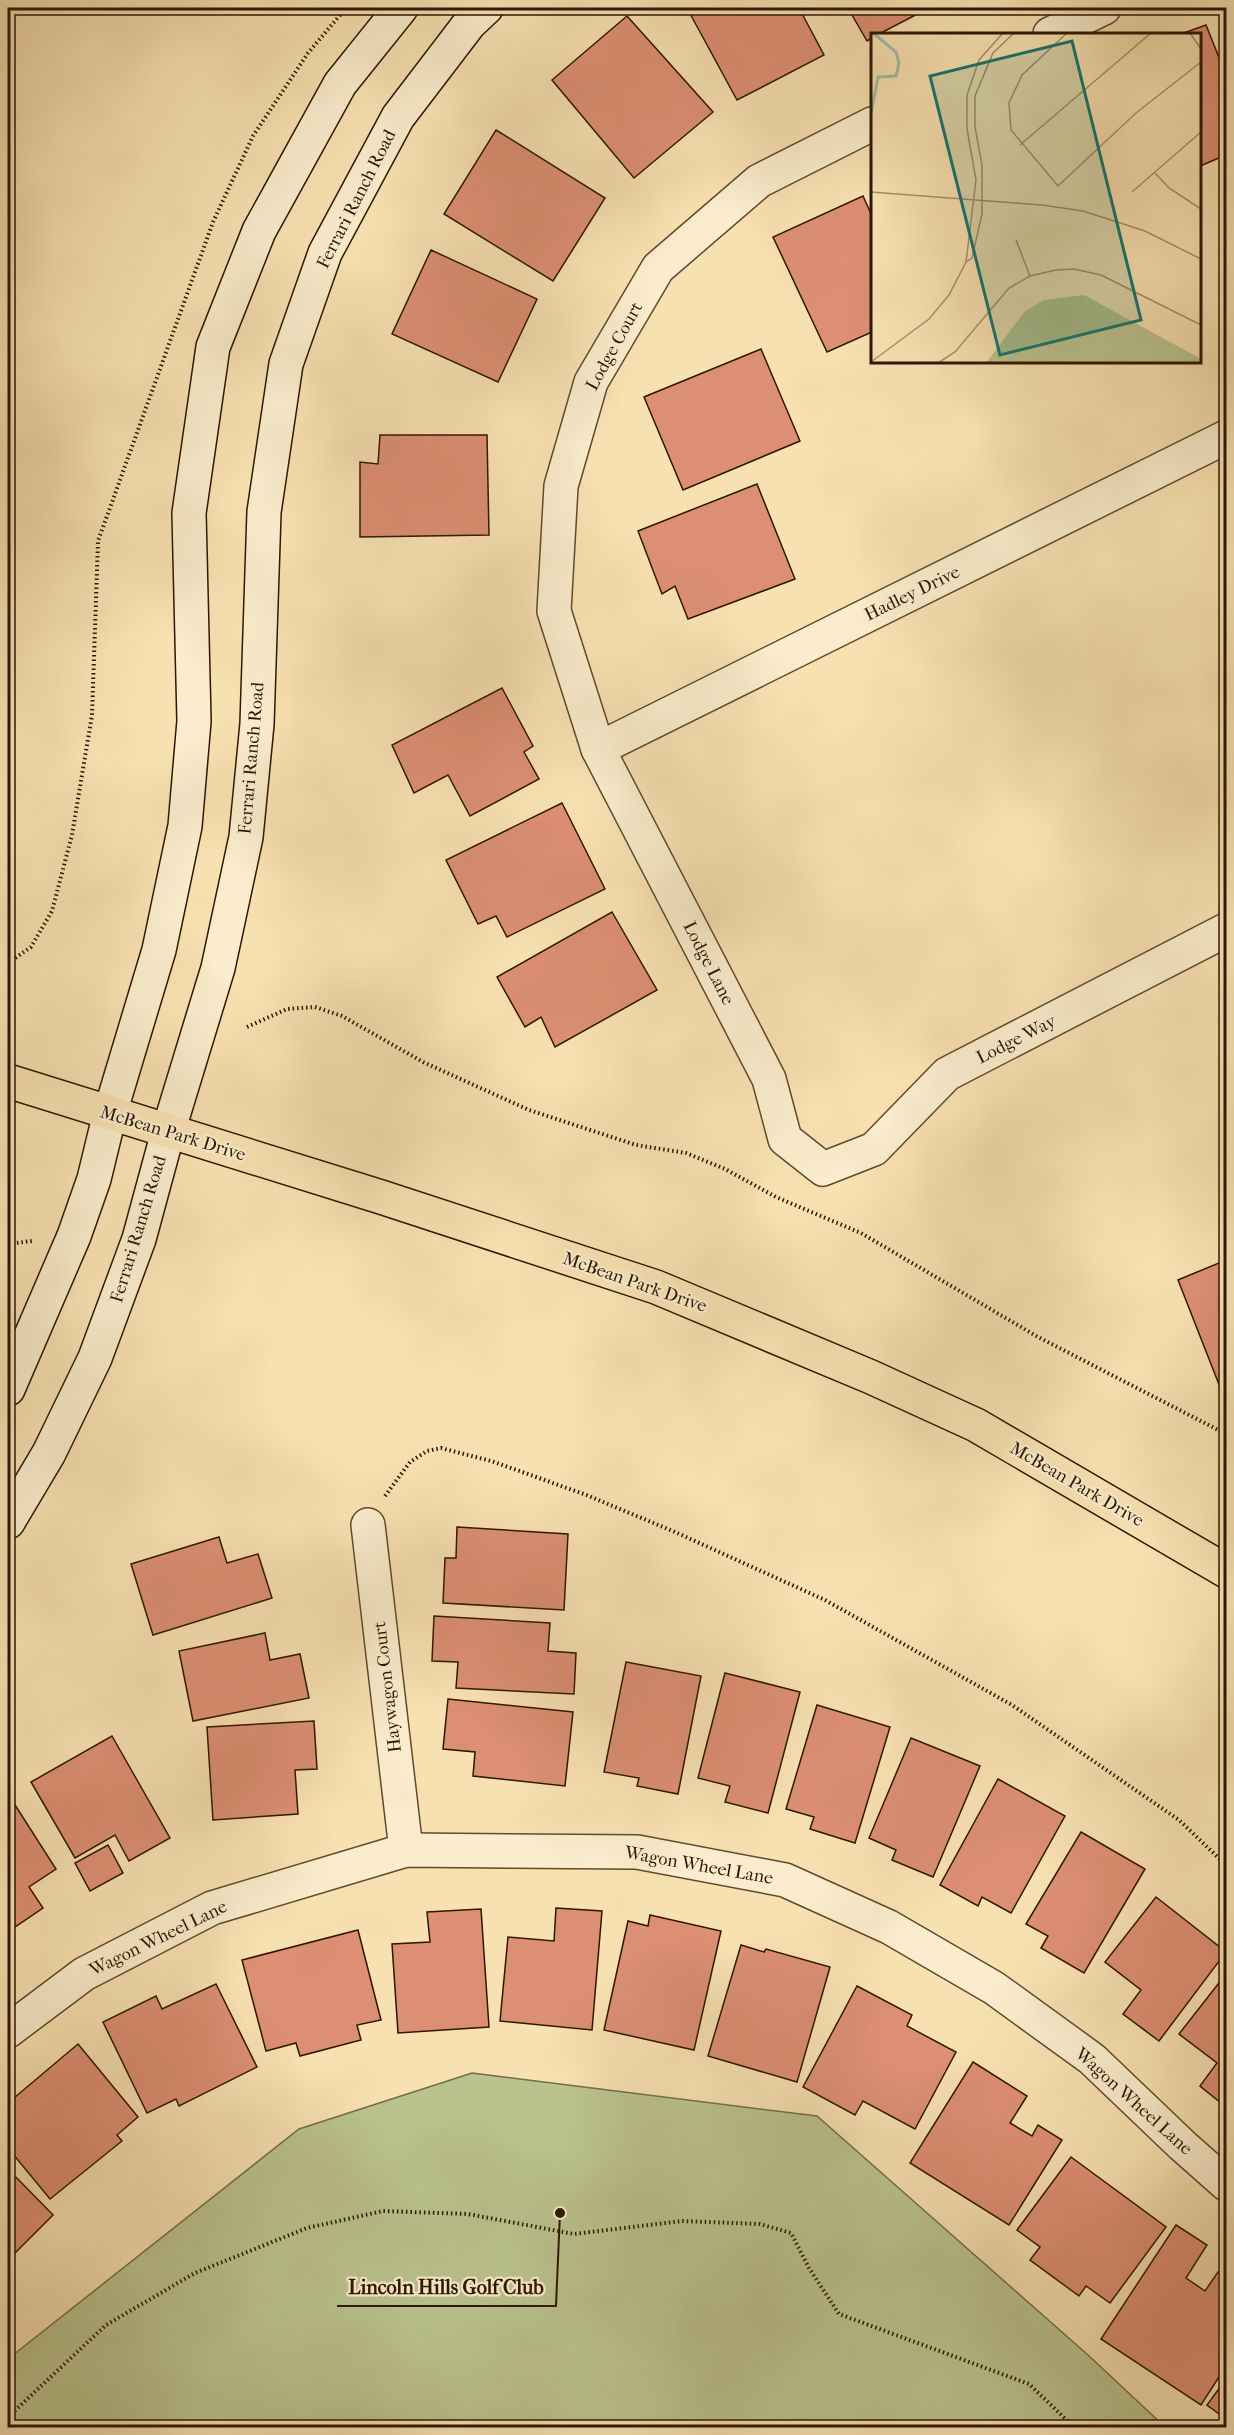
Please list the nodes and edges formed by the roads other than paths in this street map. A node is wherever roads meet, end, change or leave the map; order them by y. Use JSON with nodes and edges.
{"nodes":[{"id":1,"x":401,"y":8,"type":"edge"},
{"id":2,"x":486,"y":8,"type":"edge"},
{"id":3,"x":1104,"y":8,"type":"edge"},
{"id":4,"x":1052,"y":33,"type":"edge"},
{"id":5,"x":871,"y":125,"type":"edge"},
{"id":6,"x":1227,"y":436,"type":"edge"},
{"id":7,"x":598,"y":749,"type":"junction"},
{"id":8,"x":1227,"y":930,"type":"edge"},
{"id":9,"x":8,"y":1082,"type":"edge"},
{"id":10,"x":110,"y":1113,"type":"junction"},
{"id":11,"x":168,"y":1132,"type":"junction"},
{"id":12,"x":823,"y":1169,"type":"joint"},
{"id":13,"x":8,"y":1389,"type":"edge"},
{"id":14,"x":8,"y":1522,"type":"edge"},
{"id":15,"x":368,"y":1526,"type":"road end"},
{"id":16,"x":1227,"y":1571,"type":"edge"},
{"id":17,"x":406,"y":1850,"type":"junction"},
{"id":18,"x":8,"y":2031,"type":"edge"},
{"id":19,"x":1227,"y":2184,"type":"edge"}],
"edges":[{"from":1,"to":10,"type":"street"},
{"from":2,"to":11,"type":"street","name":"Ferrari Ranch Road"},
{"from":3,"to":4,"type":"street"},
{"from":5,"to":7,"type":"street","name":"Lodge Court"},
{"from":6,"to":7,"type":"street","name":"Hadley Drive"},
{"from":7,"to":12,"type":"street","name":"Lodge Lane"},
{"from":8,"to":12,"type":"street","name":"Lodge Way"},
{"from":9,"to":10,"type":"main road","name":"McBean Park Drive"},
{"from":10,"to":11,"type":"main road","name":"McBean Park Drive"},
{"from":10,"to":13,"type":"street"},
{"from":11,"to":14,"type":"street","name":"Ferrari Ranch Road"},
{"from":11,"to":16,"type":"main road","name":"McBean Park Drive"},
{"from":15,"to":17,"type":"street","name":"Haywagon Court"},
{"from":17,"to":18,"type":"street","name":"Wagon Wheel Lane"},
{"from":17,"to":19,"type":"street","name":"Wagon Wheel Lane"}]}
